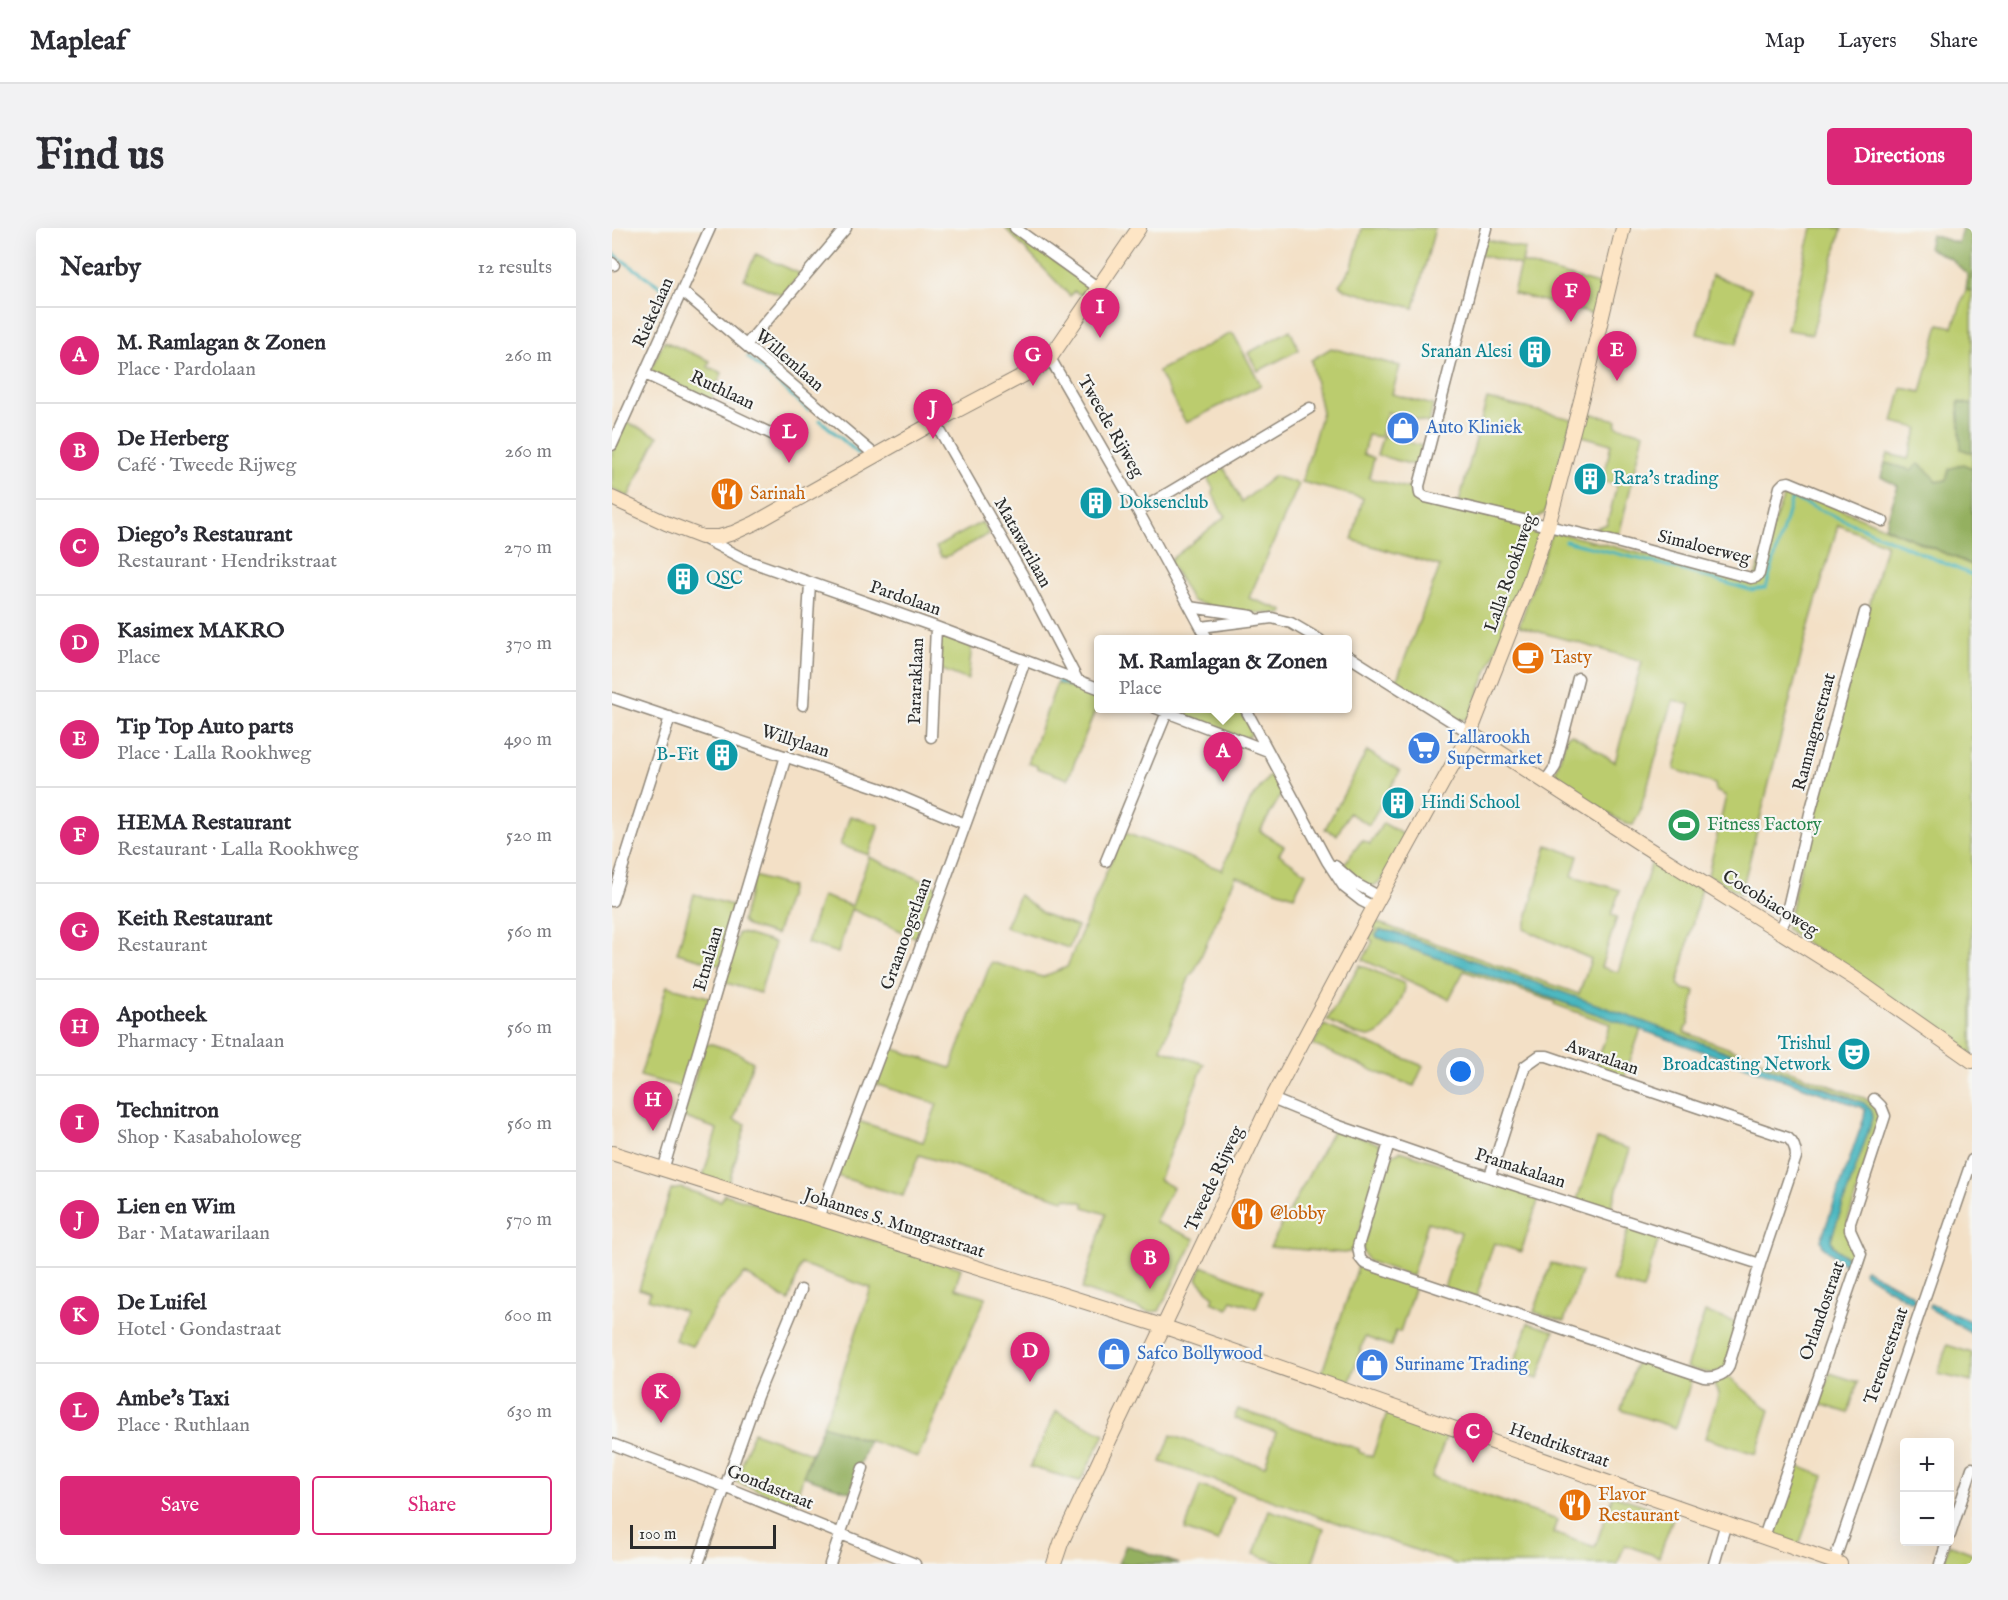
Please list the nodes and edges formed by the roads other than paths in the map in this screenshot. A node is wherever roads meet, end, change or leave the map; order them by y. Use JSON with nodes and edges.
{"nodes":[{"id":1,"x":710,"y":228,"type":"edge"},
{"id":2,"x":846,"y":228,"type":"edge"},
{"id":3,"x":1014,"y":228,"type":"edge"},
{"id":4,"x":1139,"y":228,"type":"edge"},
{"id":5,"x":1486,"y":228,"type":"edge"},
{"id":6,"x":1623,"y":228,"type":"edge"},
{"id":7,"x":1097,"y":287,"type":"junction"},
{"id":8,"x":682,"y":291,"type":"junction"},
{"id":9,"x":746,"y":345,"type":"junction"},
{"id":10,"x":1050,"y":358,"type":"junction"},
{"id":11,"x":645,"y":374,"type":"junction"},
{"id":12,"x":1310,"y":408,"type":"dead end"},
{"id":13,"x":935,"y":422,"type":"junction"},
{"id":14,"x":785,"y":436,"type":"dead end"},
{"id":15,"x":612,"y":445,"type":"edge"},
{"id":16,"x":875,"y":455,"type":"junction"},
{"id":17,"x":612,"y":498,"type":"edge"},
{"id":18,"x":1138,"y":511,"type":"junction"},
{"id":19,"x":1883,"y":520,"type":"dead end"},
{"id":20,"x":1548,"y":526,"type":"junction"},
{"id":21,"x":702,"y":537,"type":"junction"},
{"id":22,"x":810,"y":583,"type":"junction"},
{"id":23,"x":1190,"y":607,"type":"junction"},
{"id":24,"x":1865,"y":612,"type":"dead end"},
{"id":25,"x":1264,"y":618,"type":"junction"},
{"id":26,"x":936,"y":627,"type":"junction"},
{"id":27,"x":1201,"y":627,"type":"junction"},
{"id":28,"x":1206,"y":635,"type":"edge"},
{"id":29,"x":1312,"y":635,"type":"edge"},
{"id":30,"x":1352,"y":659,"type":"edge"},
{"id":31,"x":1025,"y":661,"type":"junction"},
{"id":32,"x":1578,"y":678,"type":"dead end"},
{"id":33,"x":1078,"y":681,"type":"junction"},
{"id":34,"x":1094,"y":687,"type":"edge"},
{"id":35,"x":612,"y":698,"type":"edge"},
{"id":36,"x":803,"y":705,"type":"dead end"},
{"id":37,"x":1161,"y":713,"type":"edge"},
{"id":38,"x":1170,"y":713,"type":"edge"},
{"id":39,"x":1248,"y":713,"type":"edge"},
{"id":40,"x":670,"y":717,"type":"junction"},
{"id":41,"x":1470,"y":733,"type":"junction"},
{"id":42,"x":931,"y":737,"type":"dead end"},
{"id":43,"x":1268,"y":751,"type":"junction"},
{"id":44,"x":786,"y":756,"type":"junction"},
{"id":45,"x":1545,"y":782,"type":"junction"},
{"id":46,"x":965,"y":824,"type":"junction"},
{"id":47,"x":1106,"y":861,"type":"dead end"},
{"id":48,"x":612,"y":901,"type":"edge"},
{"id":49,"x":1377,"y":902,"type":"junction"},
{"id":50,"x":1779,"y":931,"type":"junction"},
{"id":51,"x":1972,"y":1061,"type":"edge"},
{"id":52,"x":1272,"y":1099,"type":"junction"},
{"id":53,"x":1874,"y":1099,"type":"dead end"},
{"id":54,"x":1389,"y":1143,"type":"junction"},
{"id":55,"x":612,"y":1154,"type":"edge"},
{"id":56,"x":1972,"y":1160,"type":"edge"},
{"id":57,"x":663,"y":1170,"type":"junction"},
{"id":58,"x":1490,"y":1176,"type":"junction"},
{"id":59,"x":818,"y":1218,"type":"junction"},
{"id":60,"x":1760,"y":1264,"type":"junction"},
{"id":61,"x":801,"y":1290,"type":"dead end"},
{"id":62,"x":1165,"y":1327,"type":"junction"},
{"id":63,"x":612,"y":1444,"type":"edge"},
{"id":64,"x":863,"y":1468,"type":"dead end"},
{"id":65,"x":1972,"y":1468,"type":"edge"},
{"id":66,"x":725,"y":1487,"type":"junction"},
{"id":67,"x":1726,"y":1523,"type":"junction"},
{"id":68,"x":1954,"y":1523,"type":"edge"},
{"id":69,"x":841,"y":1535,"type":"junction"},
{"id":70,"x":1764,"y":1537,"type":"junction"},
{"id":71,"x":1946,"y":1546,"type":"edge"},
{"id":72,"x":1829,"y":1562,"type":"edge"},
{"id":73,"x":698,"y":1564,"type":"edge"},
{"id":74,"x":830,"y":1564,"type":"edge"},
{"id":75,"x":915,"y":1564,"type":"edge"},
{"id":76,"x":1054,"y":1564,"type":"edge"},
{"id":77,"x":1714,"y":1564,"type":"edge"},
{"id":78,"x":1940,"y":1564,"type":"edge"}],
"edges":[{"from":1,"to":8,"type":"street","name":"Riekelaan"},
{"from":2,"to":9,"type":"street"},
{"from":3,"to":7,"type":"street"},
{"from":4,"to":7,"type":"street"},
{"from":5,"to":20,"type":"street"},
{"from":6,"to":20,"type":"street","name":"Lalla Rookhweg"},
{"from":7,"to":10,"type":"street"},
{"from":8,"to":9,"type":"street","name":"Willemlaan"},
{"from":8,"to":11,"type":"street","name":"Riekelaan"},
{"from":9,"to":16,"type":"street","name":"Willemlaan"},
{"from":10,"to":13,"type":"street"},
{"from":10,"to":18,"type":"street","name":"Tweede Rijweg"},
{"from":11,"to":14,"type":"street","name":"Ruthlaan"},
{"from":11,"to":15,"type":"street","name":"Riekelaan"},
{"from":12,"to":18,"type":"street"},
{"from":13,"to":16,"type":"street"},
{"from":13,"to":33,"type":"street","name":"Matawarilaan"},
{"from":16,"to":21,"type":"street"},
{"from":17,"to":21,"type":"street"},
{"from":18,"to":23,"type":"street","name":"Tweede Rijweg"},
{"from":19,"to":20,"type":"street","name":"Simaloerweg"},
{"from":20,"to":41,"type":"street","name":"Lalla Rookhweg"},
{"from":21,"to":22,"type":"street","name":"Pardolaan"},
{"from":22,"to":26,"type":"street","name":"Pardolaan"},
{"from":22,"to":36,"type":"street"},
{"from":23,"to":25,"type":"street"},
{"from":23,"to":27,"type":"street","name":"Tweede Rijweg"},
{"from":24,"to":50,"type":"street","name":"Ramnagnestraat"},
{"from":25,"to":27,"type":"street"},
{"from":25,"to":29,"type":"street"},
{"from":26,"to":31,"type":"street","name":"Pardolaan"},
{"from":26,"to":42,"type":"street","name":"Pararaklaan"},
{"from":27,"to":28,"type":"street","name":"Tweede Rijweg"},
{"from":30,"to":41,"type":"street","name":"Cocobiacoweg"},
{"from":31,"to":33,"type":"street","name":"Pardolaan"},
{"from":31,"to":46,"type":"street","name":"Graanoogstlaan"},
{"from":32,"to":45,"type":"street"},
{"from":33,"to":34,"type":"street","name":"Pardolaan"},
{"from":35,"to":40,"type":"street","name":"Willylaan"},
{"from":37,"to":47,"type":"street"},
{"from":38,"to":43,"type":"street"},
{"from":39,"to":43,"type":"street"},
{"from":40,"to":44,"type":"street","name":"Willylaan"},
{"from":40,"to":48,"type":"street"},
{"from":41,"to":45,"type":"street","name":"Cocobiacoweg"},
{"from":41,"to":49,"type":"street","name":"Lalla Rookhweg"},
{"from":43,"to":49,"type":"street"},
{"from":44,"to":46,"type":"street","name":"Willylaan"},
{"from":44,"to":57,"type":"street","name":"Etnalaan"},
{"from":45,"to":50,"type":"street","name":"Cocobiacoweg"},
{"from":46,"to":59,"type":"street","name":"Graanoogstlaan"},
{"from":49,"to":52,"type":"street","name":"Tweede Rijweg"},
{"from":50,"to":51,"type":"street","name":"Cocobiacoweg"},
{"from":52,"to":54,"type":"street","name":"Pramakalaan"},
{"from":52,"to":62,"type":"street","name":"Tweede Rijweg"},
{"from":53,"to":70,"type":"street","name":"Orlandostraat"},
{"from":54,"to":58,"type":"street","name":"Pramakalaan"},
{"from":54,"to":60,"type":"street"},
{"from":55,"to":57,"type":"street","name":"Johannes S. Mungrastraat"},
{"from":56,"to":72,"type":"street","name":"Terencestraat"},
{"from":57,"to":59,"type":"street","name":"Johannes S. Mungrastraat"},
{"from":58,"to":60,"type":"street","name":"Pramakalaan"},
{"from":58,"to":60,"type":"street","name":"Awaralaan"},
{"from":59,"to":62,"type":"street","name":"Johannes S. Mungrastraat"},
{"from":61,"to":66,"type":"street"},
{"from":62,"to":67,"type":"street","name":"Hendrikstraat"},
{"from":62,"to":76,"type":"street","name":"Tweede Rijweg"},
{"from":63,"to":66,"type":"street","name":"Gondastraat"},
{"from":64,"to":69,"type":"street"},
{"from":65,"to":68,"type":"street"},
{"from":66,"to":69,"type":"street","name":"Gondastraat"},
{"from":66,"to":73,"type":"street"},
{"from":67,"to":70,"type":"street","name":"Hendrikstraat"},
{"from":67,"to":77,"type":"street"},
{"from":69,"to":74,"type":"street"},
{"from":69,"to":75,"type":"street","name":"Gondastraat"},
{"from":70,"to":72,"type":"street","name":"Hendrikstraat"},
{"from":71,"to":78,"type":"street"}]}
